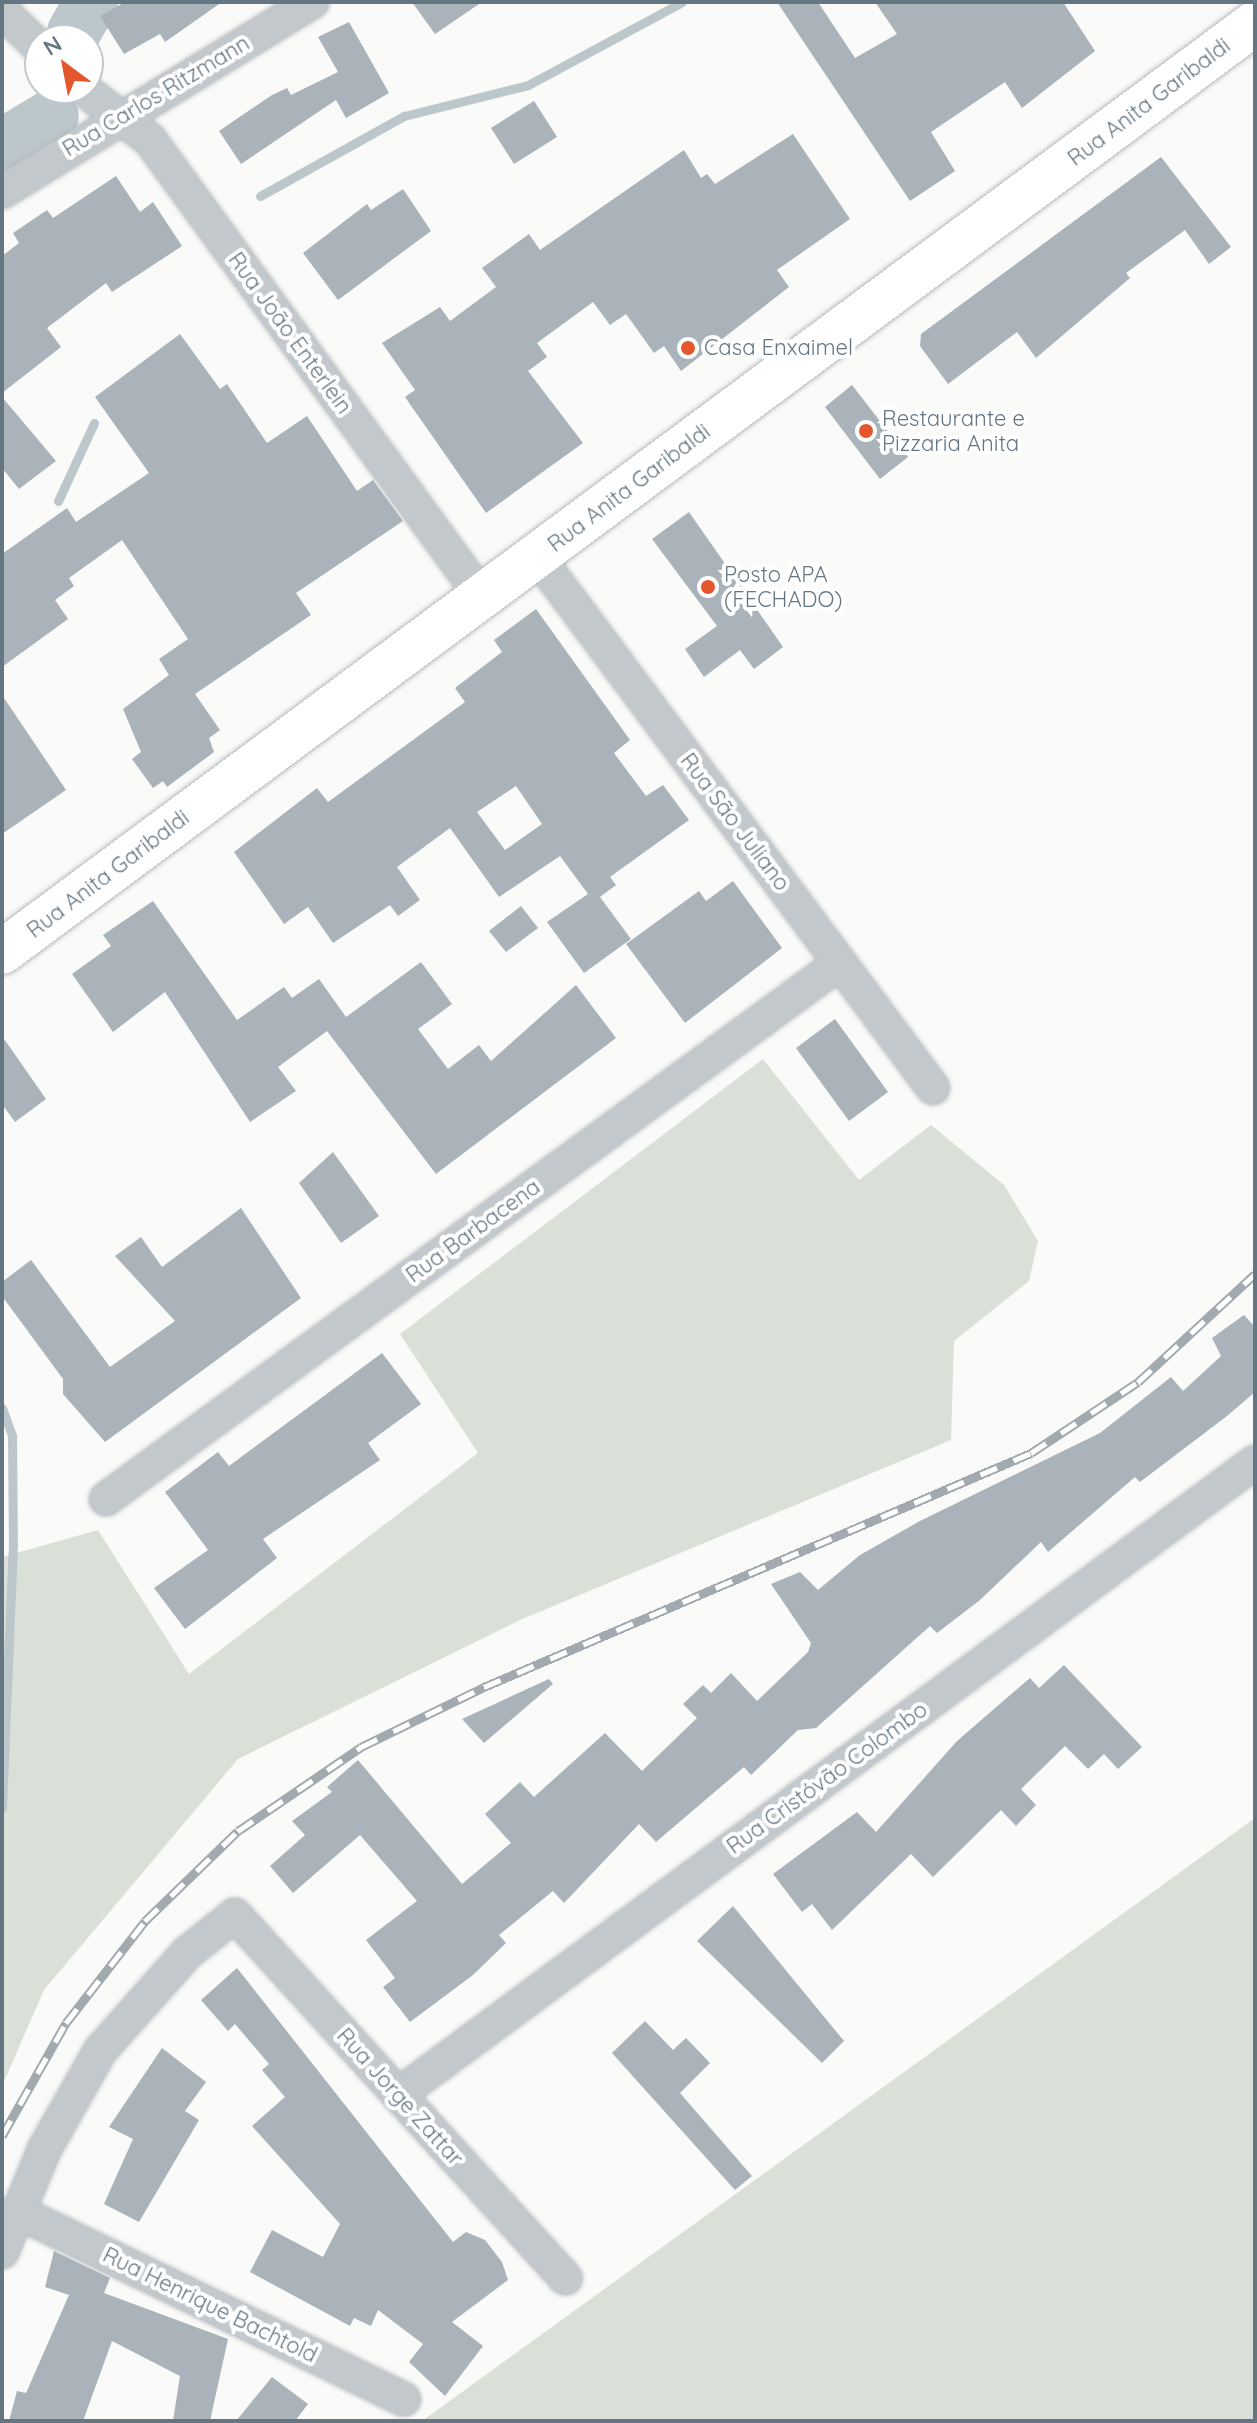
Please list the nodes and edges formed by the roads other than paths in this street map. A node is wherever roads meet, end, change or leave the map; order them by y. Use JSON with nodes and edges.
{"nodes":[{"id":1,"x":312,"y":2,"type":"edge"},
{"id":2,"x":2,"y":11,"type":"edge"},
{"id":3,"x":1255,"y":23,"type":"edge"},
{"id":4,"x":24,"y":32,"type":"edge"},
{"id":5,"x":98,"y":104,"type":"edge"},
{"id":6,"x":113,"y":119,"type":"junction"},
{"id":7,"x":2,"y":192,"type":"edge"},
{"id":8,"x":537,"y":556,"type":"junction"},
{"id":9,"x":482,"y":597,"type":"junction"},
{"id":10,"x":2,"y":952,"type":"edge"},
{"id":11,"x":840,"y":963,"type":"junction"},
{"id":12,"x":933,"y":1088,"type":"dead end"},
{"id":13,"x":1255,"y":1462,"type":"edge"},
{"id":14,"x":106,"y":1499,"type":"dead end"},
{"id":15,"x":398,"y":2095,"type":"junction"},
{"id":16,"x":16,"y":2211,"type":"junction"},
{"id":17,"x":2,"y":2252,"type":"edge"},
{"id":18,"x":565,"y":2278,"type":"dead end"},
{"id":19,"x":404,"y":2399,"type":"dead end"}],
"edges":[{"from":1,"to":6,"type":"street","name":"Rua Carlos Ritzmann"},
{"from":2,"to":4,"type":"street"},
{"from":3,"to":8,"type":"main road","name":"Rua Anita Garibaldi"},
{"from":5,"to":6,"type":"street","name":"Rua João Enterlein"},
{"from":6,"to":7,"type":"street","name":"Rua Carlos Ritzmann"},
{"from":6,"to":9,"type":"street","name":"Rua João Enterlein"},
{"from":8,"to":9,"type":"main road","name":"Rua Anita Garibaldi"},
{"from":8,"to":11,"type":"street","name":"Rua São Juliano"},
{"from":9,"to":10,"type":"main road","name":"Rua Anita Garibaldi"},
{"from":11,"to":12,"type":"street","name":"Rua São Juliano"},
{"from":11,"to":14,"type":"street","name":"Rua Barbacena"},
{"from":13,"to":15,"type":"street","name":"Rua Cristóvão Colombo"},
{"from":15,"to":16,"type":"street","name":"Rua Jorge Zattar"},
{"from":15,"to":18,"type":"street","name":"Rua Jorge Zattar"},
{"from":16,"to":17,"type":"street"},
{"from":16,"to":19,"type":"street","name":"Rua Henrique Bachtold"}]}
